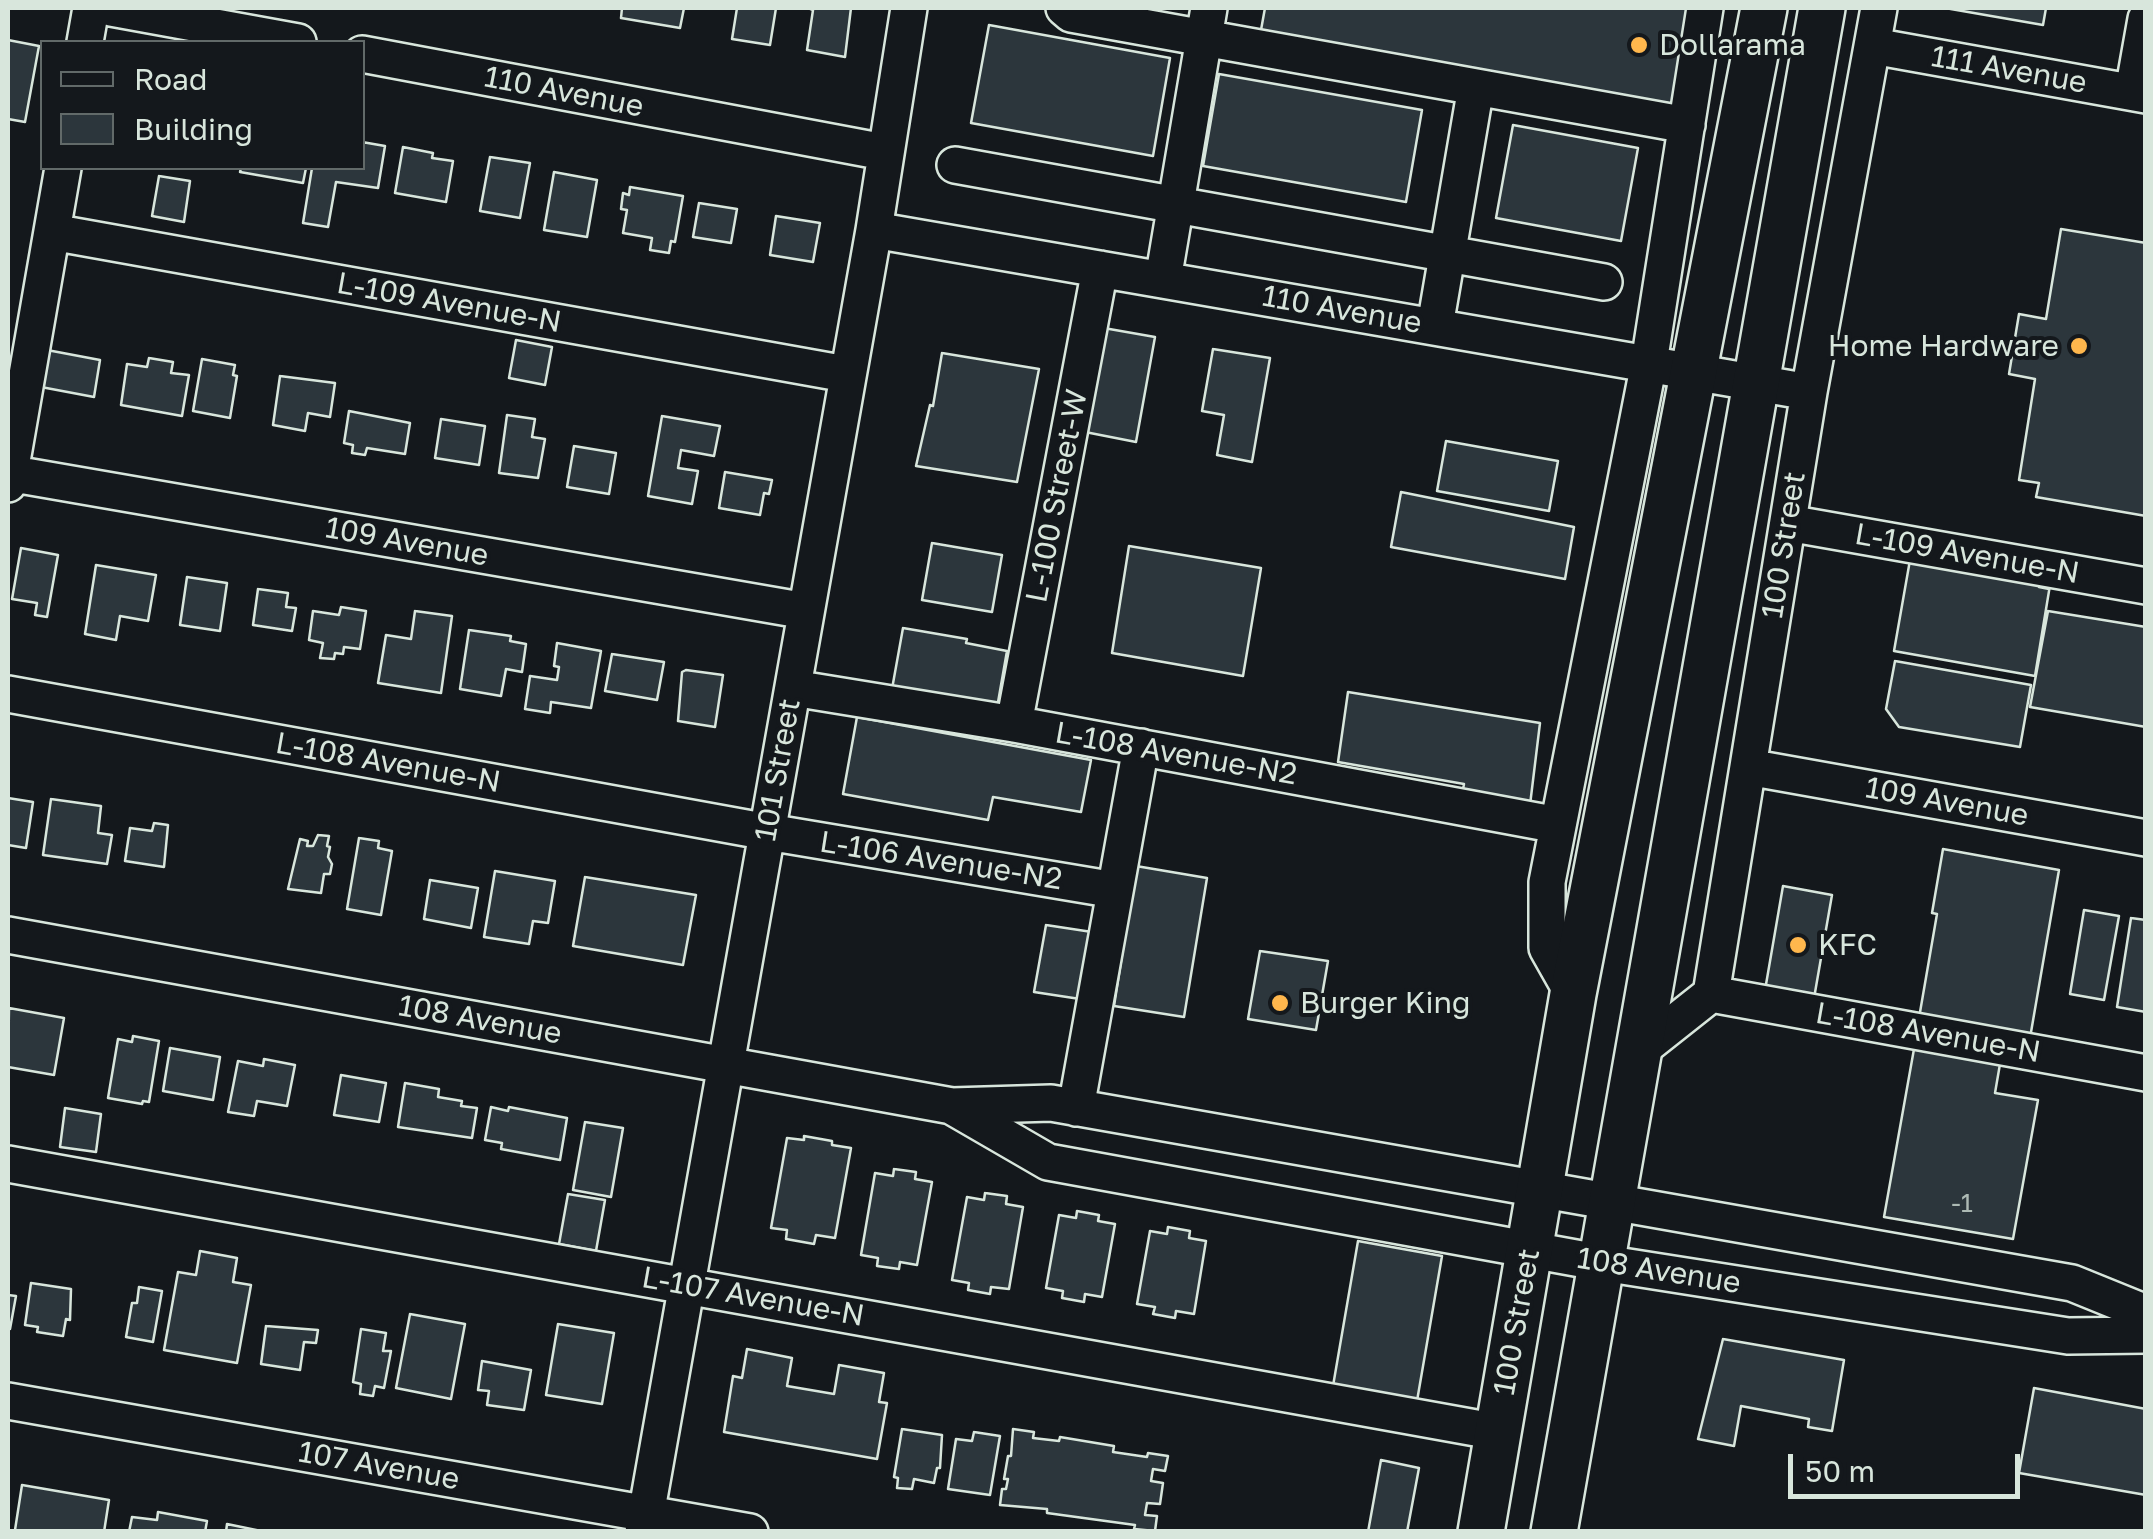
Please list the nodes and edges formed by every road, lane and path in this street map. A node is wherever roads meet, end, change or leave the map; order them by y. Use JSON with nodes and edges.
{"nodes":[{"id":1,"x":91,"y":8,"type":"edge"},
{"id":2,"x":110,"y":8,"type":"edge"},
{"id":3,"x":909,"y":8,"type":"edge"},
{"id":4,"x":1064,"y":8,"type":"edge"},
{"id":5,"x":1706,"y":8,"type":"edge"},
{"id":6,"x":1764,"y":8,"type":"edge"},
{"id":7,"x":1822,"y":8,"type":"edge"},
{"id":8,"x":1880,"y":8,"type":"edge"},
{"id":9,"x":2146,"y":19,"type":"edge"},
{"id":10,"x":1207,"y":22,"type":"edge"},
{"id":11,"x":85,"y":40,"type":"edge"},
{"id":12,"x":287,"y":40,"type":"edge"},
{"id":13,"x":1872,"y":46,"type":"junction"},
{"id":14,"x":365,"y":55,"type":"edge"},
{"id":15,"x":1476,"y":87,"type":"junction"},
{"id":16,"x":2139,"y":93,"type":"edge"},
{"id":17,"x":1686,"y":125,"type":"junction"},
{"id":18,"x":884,"y":152,"type":"junction"},
{"id":19,"x":955,"y":165,"type":"dead end"},
{"id":20,"x":63,"y":170,"type":"edge"},
{"id":21,"x":1176,"y":207,"type":"junction"},
{"id":22,"x":874,"y":230,"type":"junction"},
{"id":23,"x":52,"y":232,"type":"junction"},
{"id":24,"x":1448,"y":254,"type":"junction"},
{"id":25,"x":1100,"y":268,"type":"junction"},
{"id":26,"x":1163,"y":280,"type":"junction"},
{"id":27,"x":1604,"y":282,"type":"dead end"},
{"id":28,"x":1435,"y":326,"type":"junction"},
{"id":29,"x":1649,"y":363,"type":"junction"},
{"id":30,"x":1696,"y":372,"type":"junction"},
{"id":31,"x":846,"y":374,"type":"junction"},
{"id":32,"x":1757,"y":382,"type":"junction"},
{"id":33,"x":1809,"y":392,"type":"junction"},
{"id":34,"x":8,"y":477,"type":"edge"},
{"id":35,"x":1788,"y":523,"type":"junction"},
{"id":36,"x":2146,"y":586,"type":"edge"},
{"id":37,"x":806,"y":611,"type":"junction"},
{"id":38,"x":793,"y":688,"type":"junction"},
{"id":39,"x":8,"y":694,"type":"edge"},
{"id":40,"x":1014,"y":724,"type":"junction"},
{"id":41,"x":1141,"y":748,"type":"junction"},
{"id":42,"x":1748,"y":766,"type":"junction"},
{"id":43,"x":1558,"y":825,"type":"junction"},
{"id":44,"x":768,"y":832,"type":"junction"},
{"id":45,"x":2146,"y":838,"type":"edge"},
{"id":46,"x":1115,"y":890,"type":"junction"},
{"id":47,"x":8,"y":935,"type":"edge"},
{"id":48,"x":1573,"y":994,"type":"junction"},
{"id":49,"x":1712,"y":994,"type":"junction"},
{"id":50,"x":1639,"y":1050,"type":"junction"},
{"id":51,"x":727,"y":1066,"type":"junction"},
{"id":52,"x":2146,"y":1073,"type":"edge"},
{"id":53,"x":952,"y":1106,"type":"junction"},
{"id":54,"x":1076,"y":1108,"type":"junction"},
{"id":55,"x":8,"y":1164,"type":"edge"},
{"id":56,"x":1540,"y":1190,"type":"junction"},
{"id":57,"x":1612,"y":1202,"type":"junction"},
{"id":58,"x":1530,"y":1250,"type":"junction"},
{"id":59,"x":1603,"y":1262,"type":"junction"},
{"id":60,"x":688,"y":1286,"type":"junction"},
{"id":61,"x":2146,"y":1313,"type":"edge"},
{"id":62,"x":2146,"y":1335,"type":"edge"},
{"id":63,"x":8,"y":1401,"type":"edge"},
{"id":64,"x":1498,"y":1432,"type":"junction"},
{"id":65,"x":644,"y":1522,"type":"edge"},
{"id":66,"x":750,"y":1532,"type":"edge"},
{"id":67,"x":1482,"y":1532,"type":"edge"},
{"id":68,"x":1554,"y":1532,"type":"edge"}],
"edges":[{"from":1,"to":11,"type":"street"},
{"from":2,"to":12,"type":"street"},
{"from":3,"to":18,"type":"street","name":"101 Street"},
{"from":4,"to":10,"type":"street"},
{"from":5,"to":17,"type":"street"},
{"from":6,"to":30,"type":"main road","name":"100 Street"},
{"from":7,"to":32,"type":"main road","name":"100 Street"},
{"from":8,"to":13,"type":"street","name":"100 Street"},
{"from":9,"to":16,"type":"street"},
{"from":10,"to":15,"type":"street"},
{"from":10,"to":21,"type":"street"},
{"from":13,"to":16,"type":"street","name":"111 Avenue"},
{"from":13,"to":33,"type":"street","name":"100 Street"},
{"from":14,"to":18,"type":"street","name":"110 Avenue"},
{"from":15,"to":17,"type":"street"},
{"from":15,"to":24,"type":"street"},
{"from":17,"to":29,"type":"street"},
{"from":18,"to":22,"type":"street","name":"101 Street"},
{"from":19,"to":21,"type":"street"},
{"from":20,"to":23,"type":"street"},
{"from":21,"to":24,"type":"street"},
{"from":21,"to":26,"type":"street"},
{"from":22,"to":25,"type":"street","name":"110 Avenue"},
{"from":22,"to":31,"type":"street","name":"101 Street"},
{"from":23,"to":31,"type":"street","name":"L-109 Avenue-N"},
{"from":23,"to":34,"type":"street"},
{"from":24,"to":27,"type":"street"},
{"from":24,"to":28,"type":"street"},
{"from":25,"to":26,"type":"street","name":"110 Avenue"},
{"from":25,"to":40,"type":"street","name":"L-100 Street-W"},
{"from":26,"to":28,"type":"street","name":"110 Avenue"},
{"from":28,"to":29,"type":"street","name":"110 Avenue"},
{"from":29,"to":30,"type":"street","name":"110 Avenue"},
{"from":29,"to":43,"type":"street"},
{"from":30,"to":32,"type":"street","name":"110 Avenue"},
{"from":30,"to":48,"type":"main road","name":"100 Street"},
{"from":31,"to":37,"type":"street","name":"101 Street"},
{"from":32,"to":33,"type":"street","name":"110 Avenue"},
{"from":32,"to":50,"type":"main road","name":"100 Street"},
{"from":33,"to":35,"type":"street","name":"100 Street"},
{"from":34,"to":37,"type":"street","name":"109 Avenue"},
{"from":35,"to":36,"type":"street","name":"L-109 Avenue-N"},
{"from":35,"to":42,"type":"street","name":"100 Street"},
{"from":37,"to":38,"type":"street","name":"101 Street"},
{"from":38,"to":40,"type":"street","name":"L-108 Avenue-N2"},
{"from":38,"to":44,"type":"street","name":"101 Street"},
{"from":39,"to":44,"type":"street","name":"L-108 Avenue-N"},
{"from":40,"to":41,"type":"street","name":"L-108 Avenue-N2"},
{"from":41,"to":43,"type":"street","name":"L-108 Avenue-N2"},
{"from":41,"to":46,"type":"street"},
{"from":42,"to":45,"type":"street","name":"109 Avenue"},
{"from":42,"to":49,"type":"street","name":"100 Street"},
{"from":43,"to":48,"type":"street"},
{"from":44,"to":46,"type":"street","name":"L-106 Avenue-N2"},
{"from":44,"to":51,"type":"street","name":"101 Street"},
{"from":46,"to":54,"type":"street"},
{"from":47,"to":51,"type":"street","name":"108 Avenue"},
{"from":48,"to":56,"type":"main road","name":"100 Street"},
{"from":49,"to":50,"type":"street"},
{"from":49,"to":52,"type":"street","name":"L-108 Avenue-N"},
{"from":50,"to":57,"type":"main road","name":"100 Street"},
{"from":51,"to":53,"type":"street","name":"108 Avenue"},
{"from":51,"to":60,"type":"street","name":"101 Street"},
{"from":53,"to":54,"type":"street","name":"108 Avenue"},
{"from":53,"to":58,"type":"street","name":"108 Avenue"},
{"from":54,"to":56,"type":"street","name":"108 Avenue"},
{"from":55,"to":60,"type":"street","name":"L-107 Avenue-N"},
{"from":56,"to":57,"type":"street","name":"108 Avenue"},
{"from":56,"to":58,"type":"main road","name":"100 Street"},
{"from":57,"to":59,"type":"main road","name":"100 Street"},
{"from":57,"to":61,"type":"street","name":"108 Avenue"},
{"from":58,"to":59,"type":"street","name":"108 Avenue"},
{"from":58,"to":64,"type":"main road","name":"100 Street"},
{"from":59,"to":62,"type":"street","name":"108 Avenue"},
{"from":59,"to":68,"type":"main road","name":"100 Street"},
{"from":60,"to":64,"type":"street","name":"L-107 Avenue-N"},
{"from":60,"to":65,"type":"street","name":"101 Street"},
{"from":63,"to":65,"type":"street","name":"107 Avenue"},
{"from":64,"to":67,"type":"main road","name":"100 Street"},
{"from":65,"to":66,"type":"street","name":"107 Avenue"}]}
